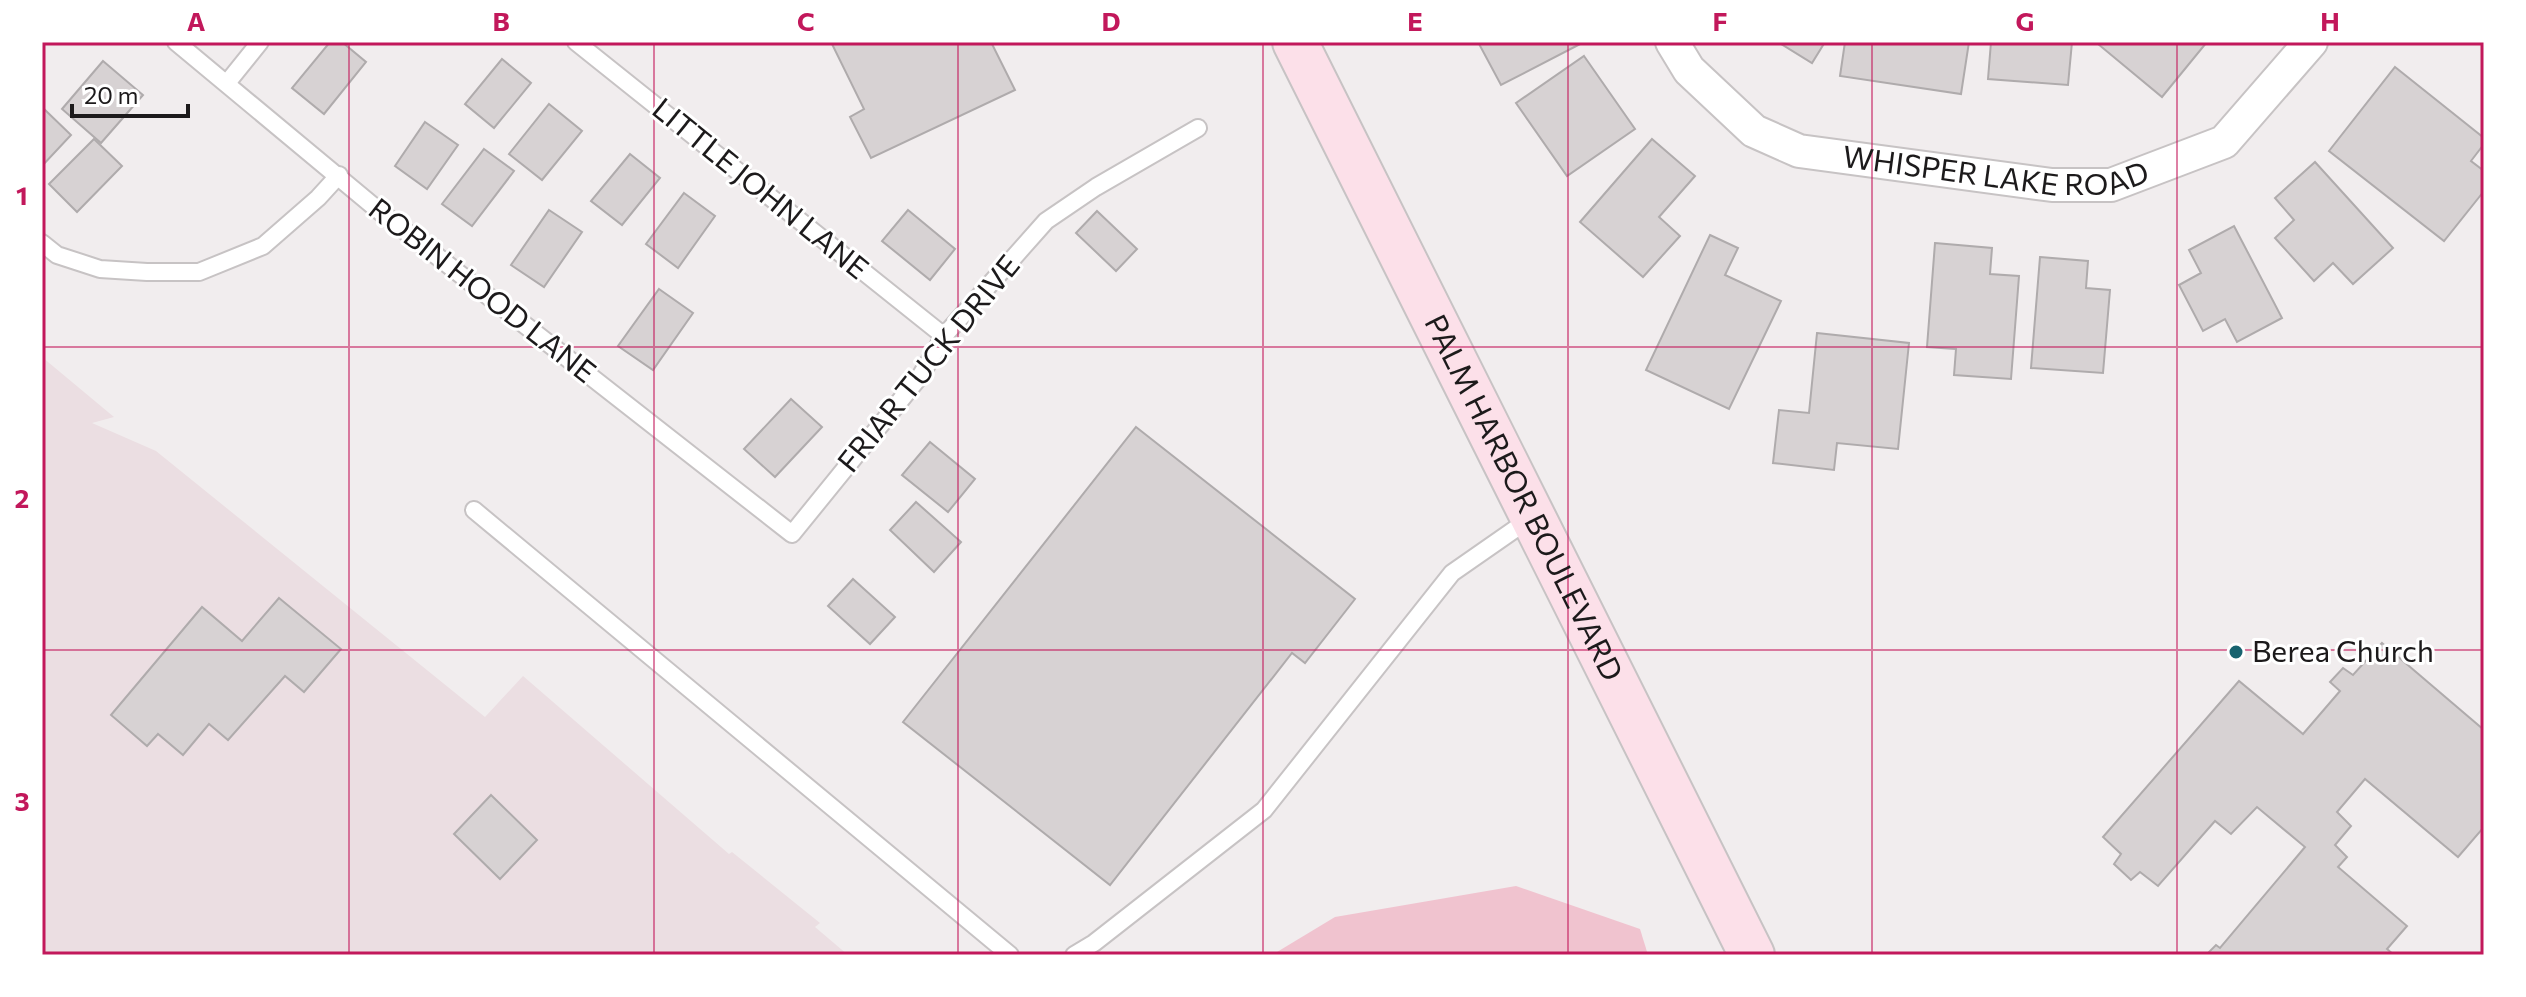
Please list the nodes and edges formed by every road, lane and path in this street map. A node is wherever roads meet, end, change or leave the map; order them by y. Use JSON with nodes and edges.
{"nodes":[{"id":1,"x":176,"y":42,"type":"edge"},
{"id":2,"x":260,"y":42,"type":"edge"},
{"id":3,"x":576,"y":42,"type":"edge"},
{"id":4,"x":1295,"y":42,"type":"edge"},
{"id":5,"x":1672,"y":42,"type":"edge"},
{"id":6,"x":2311,"y":42,"type":"edge"},
{"id":7,"x":227,"y":83,"type":"junction"},
{"id":8,"x":1198,"y":128,"type":"dead end"},
{"id":9,"x":339,"y":175,"type":"junction"},
{"id":10,"x":42,"y":243,"type":"edge"},
{"id":11,"x":944,"y":336,"type":"junction"},
{"id":12,"x":474,"y":510,"type":"dead end"},
{"id":13,"x":1532,"y":517,"type":"junction"},
{"id":14,"x":792,"y":534,"type":"joint"},
{"id":15,"x":1010,"y":955,"type":"edge"},
{"id":16,"x":1074,"y":955,"type":"edge"},
{"id":17,"x":1752,"y":955,"type":"edge"}],
"edges":[{"from":1,"to":7,"type":"lane","name":"ROBIN HOOD LANE"},
{"from":2,"to":7,"type":"lane"},
{"from":3,"to":11,"type":"lane","name":"LITTLE JOHN LANE"},
{"from":4,"to":13,"type":"main road","name":"PALM HARBOR BOULEVARD"},
{"from":5,"to":6,"type":"street","name":"WHISPER LAKE ROAD"},
{"from":7,"to":9,"type":"lane","name":"ROBIN HOOD LANE"},
{"from":8,"to":11,"type":"lane","name":"FRIAR TUCK DRIVE"},
{"from":9,"to":10,"type":"lane"},
{"from":9,"to":14,"type":"lane","name":"ROBIN HOOD LANE"},
{"from":11,"to":14,"type":"lane","name":"FRIAR TUCK DRIVE"},
{"from":12,"to":15,"type":"lane"},
{"from":13,"to":16,"type":"lane"},
{"from":13,"to":17,"type":"main road","name":"PALM HARBOR BOULEVARD"}]}
